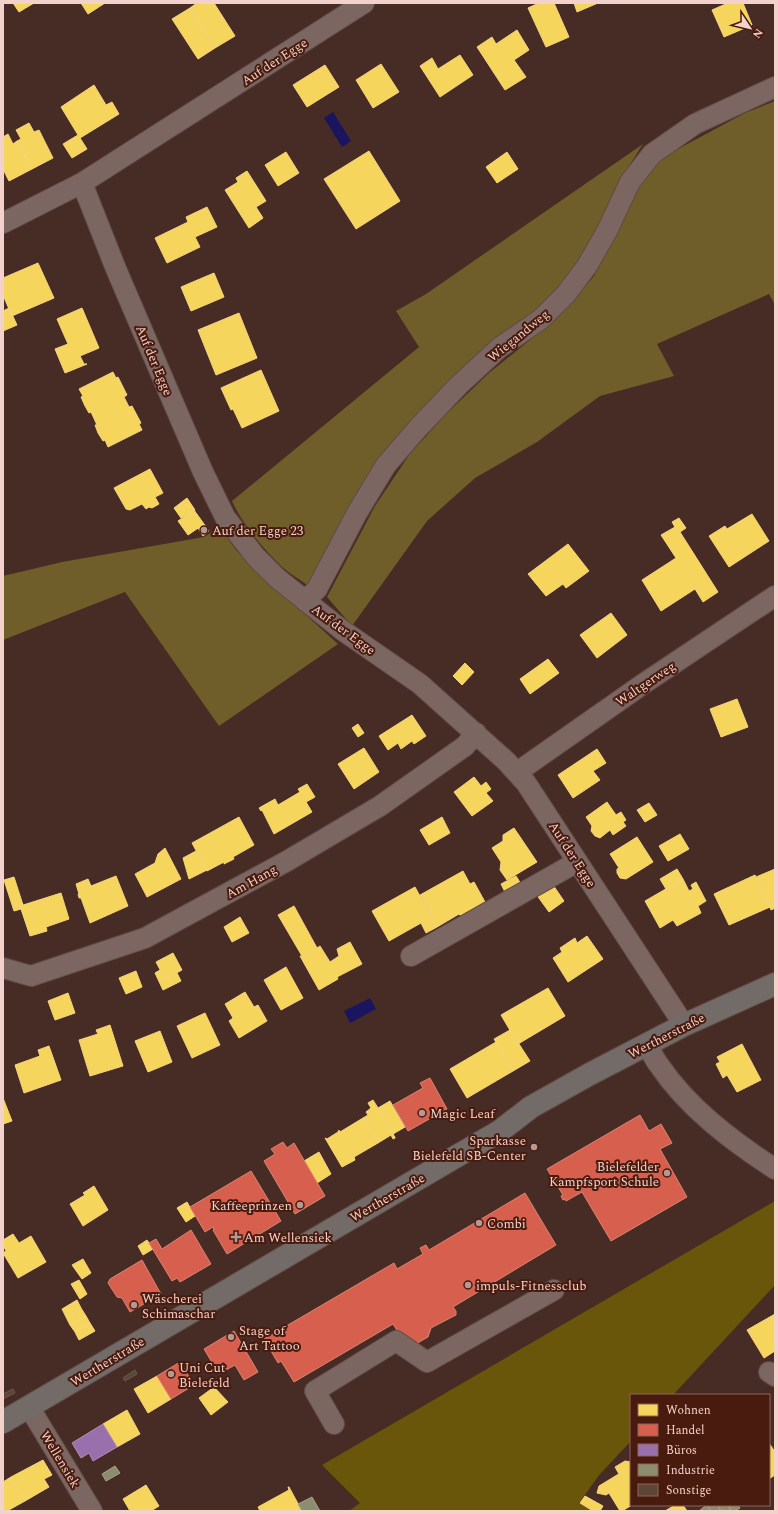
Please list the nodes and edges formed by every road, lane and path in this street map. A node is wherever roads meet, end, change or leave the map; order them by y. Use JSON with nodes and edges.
{"nodes":[{"id":1,"x":364,"y":3,"type":"edge"},
{"id":2,"x":775,"y":87,"type":"edge"},
{"id":3,"x":82,"y":183,"type":"junction"},
{"id":4,"x":3,"y":223,"type":"edge"},
{"id":5,"x":775,"y":596,"type":"edge"},
{"id":6,"x":305,"y":601,"type":"junction"},
{"id":7,"x":476,"y":733,"type":"junction"},
{"id":8,"x":519,"y":774,"type":"junction"},
{"id":9,"x":578,"y":862,"type":"junction"},
{"id":10,"x":411,"y":956,"type":"dead end"},
{"id":11,"x":3,"y":968,"type":"edge"},
{"id":12,"x":775,"y":984,"type":"edge"},
{"id":13,"x":684,"y":1025,"type":"junction"},
{"id":14,"x":647,"y":1044,"type":"junction"},
{"id":15,"x":775,"y":1169,"type":"edge"},
{"id":16,"x":554,"y":1290,"type":"dead end"},
{"id":17,"x":29,"y":1407,"type":"junction"},
{"id":18,"x":3,"y":1422,"type":"edge"},
{"id":19,"x":334,"y":1424,"type":"dead end"},
{"id":20,"x":92,"y":1511,"type":"edge"}],
"edges":[{"from":1,"to":3,"type":"street","name":"Auf der Egge"},
{"from":2,"to":6,"type":"street","name":"Wiegandweg"},
{"from":3,"to":4,"type":"street","name":"Auf der Egge"},
{"from":3,"to":6,"type":"street","name":"Auf der Egge"},
{"from":5,"to":8,"type":"street","name":"Waltgerweg"},
{"from":6,"to":7,"type":"street","name":"Auf der Egge"},
{"from":7,"to":8,"type":"street","name":"Auf der Egge"},
{"from":7,"to":11,"type":"street","name":"Am Hang"},
{"from":8,"to":9,"type":"street","name":"Auf der Egge"},
{"from":9,"to":10,"type":"street"},
{"from":9,"to":13,"type":"street","name":"Auf der Egge"},
{"from":12,"to":13,"type":"main road","name":"Wertherstraße"},
{"from":13,"to":14,"type":"main road","name":"Wertherstraße"},
{"from":14,"to":15,"type":"street"},
{"from":14,"to":17,"type":"main road","name":"Wertherstraße"},
{"from":16,"to":19,"type":"street"},
{"from":17,"to":18,"type":"main road","name":"Wertherstraße"},
{"from":17,"to":20,"type":"street","name":"Wellensiek"}]}
